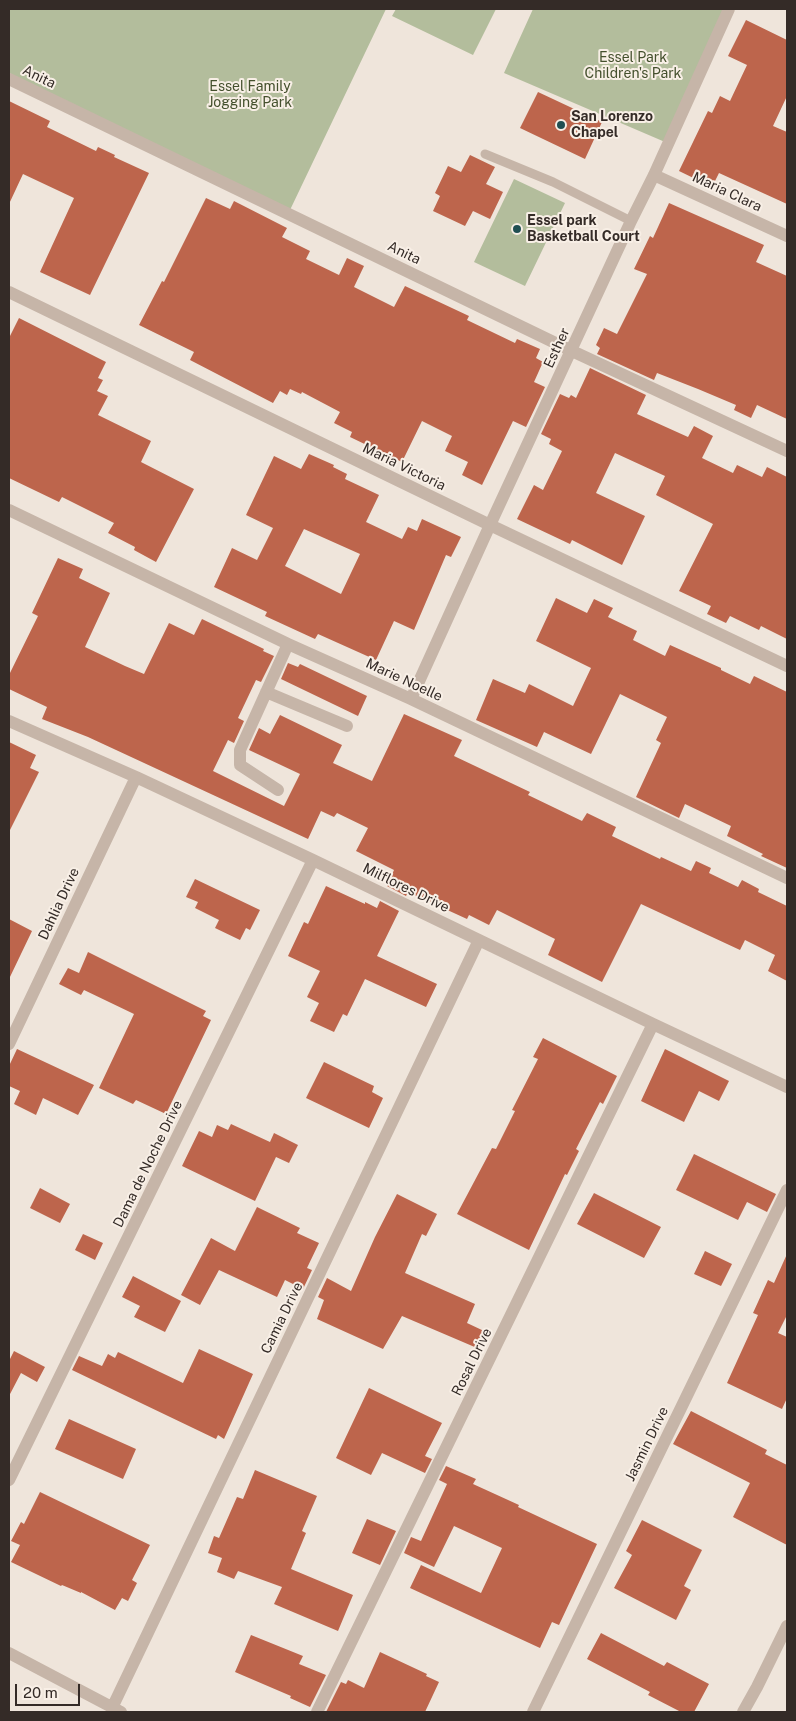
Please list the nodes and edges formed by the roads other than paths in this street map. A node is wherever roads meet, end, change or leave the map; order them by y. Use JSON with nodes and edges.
{"nodes":[{"id":1,"x":729,"y":9,"type":"edge"},
{"id":2,"x":9,"y":79,"type":"edge"},
{"id":3,"x":485,"y":154,"type":"dead end"},
{"id":4,"x":654,"y":174,"type":"junction"},
{"id":5,"x":631,"y":221,"type":"junction"},
{"id":6,"x":787,"y":236,"type":"edge"},
{"id":7,"x":9,"y":292,"type":"edge"},
{"id":8,"x":572,"y":351,"type":"junction"},
{"id":9,"x":787,"y":451,"type":"edge"},
{"id":10,"x":9,"y":510,"type":"edge"},
{"id":11,"x":490,"y":525,"type":"junction"},
{"id":12,"x":288,"y":644,"type":"junction"},
{"id":13,"x":787,"y":666,"type":"edge"},
{"id":14,"x":266,"y":692,"type":"junction"},
{"id":15,"x":412,"y":699,"type":"junction"},
{"id":16,"x":9,"y":721,"type":"edge"},
{"id":17,"x":348,"y":726,"type":"dead end"},
{"id":18,"x":136,"y":777,"type":"junction"},
{"id":19,"x":278,"y":790,"type":"dead end"},
{"id":20,"x":313,"y":860,"type":"junction"},
{"id":21,"x":787,"y":878,"type":"edge"},
{"id":22,"x":479,"y":940,"type":"junction"},
{"id":23,"x":653,"y":1024,"type":"junction"},
{"id":24,"x":9,"y":1044,"type":"edge"},
{"id":25,"x":787,"y":1086,"type":"edge"},
{"id":26,"x":787,"y":1190,"type":"edge"},
{"id":27,"x":9,"y":1480,"type":"edge"},
{"id":28,"x":787,"y":1626,"type":"edge"},
{"id":29,"x":9,"y":1653,"type":"edge"},
{"id":30,"x":117,"y":1710,"type":"edge"},
{"id":31,"x":317,"y":1712,"type":"edge"},
{"id":32,"x":533,"y":1712,"type":"edge"},
{"id":33,"x":743,"y":1712,"type":"edge"}],
"edges":[{"from":1,"to":4,"type":"street","name":"Esther"},
{"from":2,"to":8,"type":"street","name":"Anita"},
{"from":3,"to":5,"type":"lane"},
{"from":4,"to":5,"type":"street","name":"Esther"},
{"from":4,"to":6,"type":"street","name":"Maria Clara"},
{"from":5,"to":8,"type":"street","name":"Esther"},
{"from":7,"to":11,"type":"street","name":"Maria Victoria"},
{"from":8,"to":9,"type":"street","name":"Anita"},
{"from":8,"to":11,"type":"street","name":"Esther"},
{"from":10,"to":12,"type":"street","name":"Marie Noelle"},
{"from":11,"to":13,"type":"street","name":"Maria Victoria"},
{"from":11,"to":15,"type":"street","name":"Esther"},
{"from":12,"to":14,"type":"street"},
{"from":12,"to":15,"type":"street","name":"Marie Noelle"},
{"from":14,"to":17,"type":"street"},
{"from":14,"to":19,"type":"street"},
{"from":15,"to":21,"type":"street","name":"Marie Noelle"},
{"from":16,"to":18,"type":"street","name":"Milflores Drive"},
{"from":18,"to":20,"type":"street","name":"Milflores Drive"},
{"from":18,"to":24,"type":"street","name":"Dahlia Drive"},
{"from":20,"to":22,"type":"street","name":"Milflores Drive"},
{"from":20,"to":27,"type":"street","name":"Dama de Noche Drive"},
{"from":22,"to":23,"type":"street","name":"Milflores Drive"},
{"from":22,"to":30,"type":"street","name":"Camia Drive"},
{"from":23,"to":25,"type":"street","name":"Milflores Drive"},
{"from":23,"to":31,"type":"street","name":"Rosal Drive"},
{"from":26,"to":32,"type":"street","name":"Jasmin Drive"},
{"from":28,"to":33,"type":"street"},
{"from":29,"to":30,"type":"street"}]}
